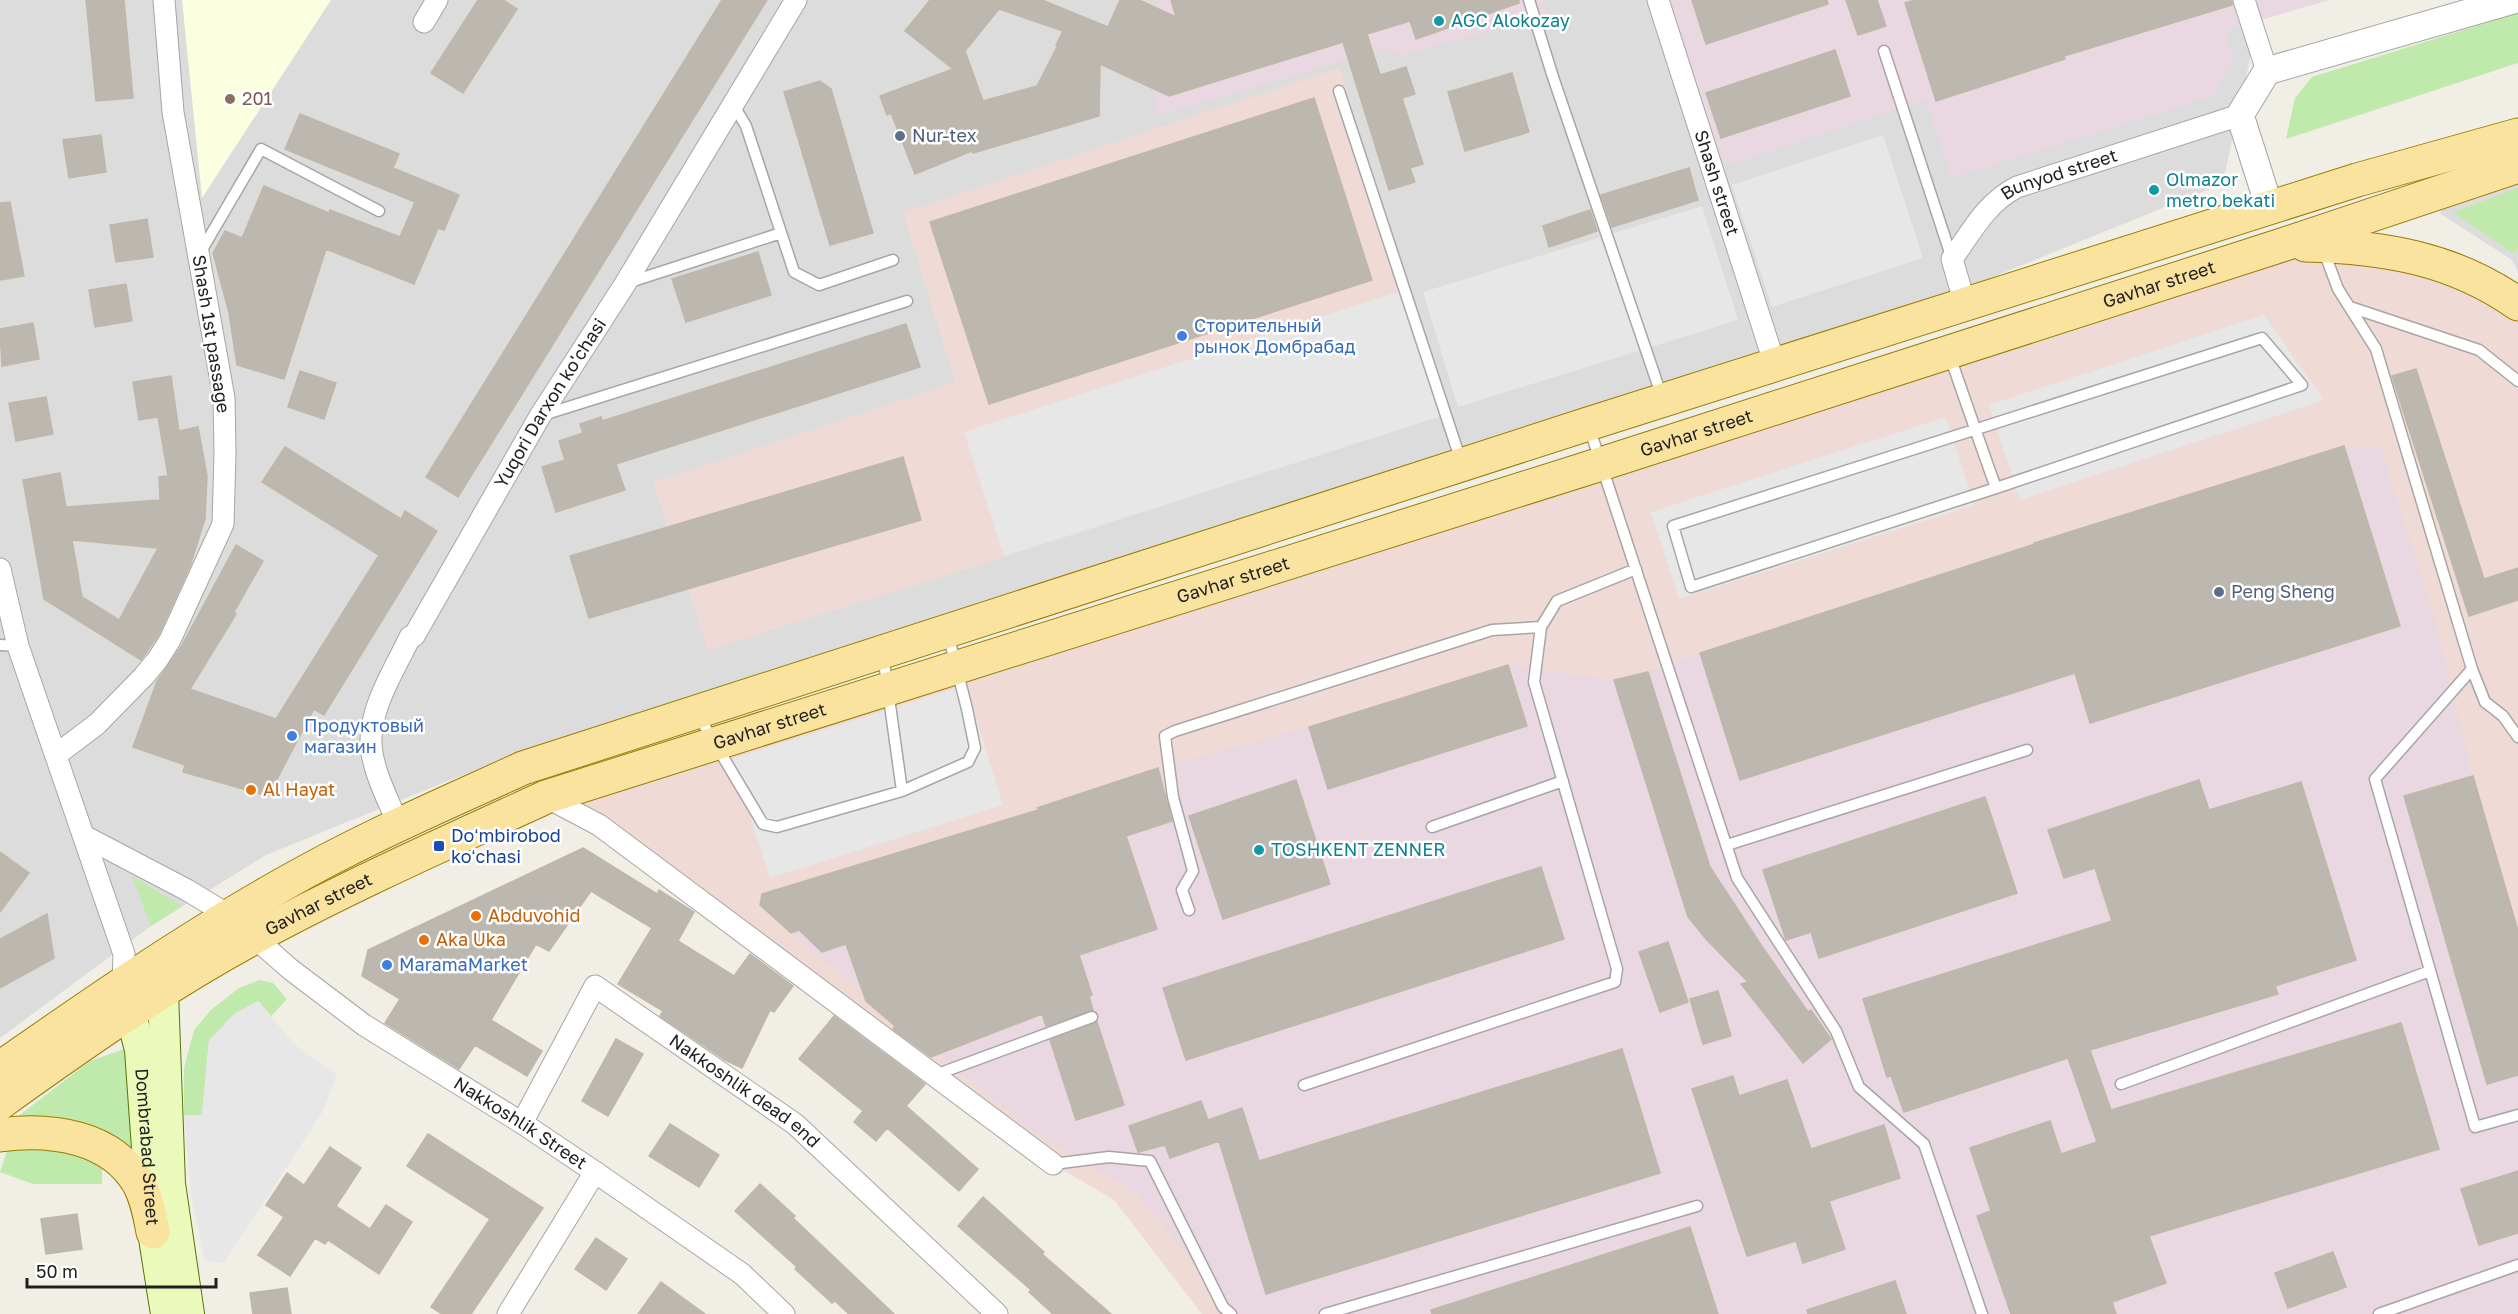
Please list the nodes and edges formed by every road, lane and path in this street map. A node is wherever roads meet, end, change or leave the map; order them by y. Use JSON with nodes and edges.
{"nodes":[{"id":1,"x":164,"y":0,"type":"edge"},
{"id":2,"x":437,"y":0,"type":"edge"},
{"id":3,"x":796,"y":0,"type":"edge"},
{"id":4,"x":1529,"y":0,"type":"edge"},
{"id":5,"x":1658,"y":0,"type":"edge"},
{"id":6,"x":2244,"y":0,"type":"edge"},
{"id":7,"x":2513,"y":0,"type":"edge"},
{"id":8,"x":424,"y":22,"type":"dead end"},
{"id":9,"x":1884,"y":51,"type":"dead end"},
{"id":10,"x":2267,"y":71,"type":"junction"},
{"id":11,"x":1339,"y":91,"type":"dead end"},
{"id":12,"x":733,"y":103,"type":"junction"},
{"id":13,"x":2240,"y":115,"type":"junction"},
{"id":14,"x":2518,"y":118,"type":"edge"},
{"id":15,"x":2518,"y":135,"type":"edge"},
{"id":16,"x":2518,"y":166,"type":"edge"},
{"id":17,"x":2357,"y":180,"type":"junction"},
{"id":18,"x":2270,"y":209,"type":"junction"},
{"id":19,"x":379,"y":211,"type":"dead end"},
{"id":20,"x":781,"y":233,"type":"junction"},
{"id":21,"x":2282,"y":245,"type":"junction"},
{"id":22,"x":2322,"y":246,"type":"junction"},
{"id":23,"x":199,"y":256,"type":"junction"},
{"id":24,"x":1952,"y":259,"type":"junction"},
{"id":25,"x":893,"y":260,"type":"dead end"},
{"id":26,"x":625,"y":284,"type":"junction"},
{"id":27,"x":907,"y":301,"type":"dead end"},
{"id":28,"x":1965,"y":304,"type":"junction"},
{"id":29,"x":2518,"y":304,"type":"edge"},
{"id":30,"x":2350,"y":307,"type":"junction"},
{"id":31,"x":1948,"y":352,"type":"junction"},
{"id":32,"x":1775,"y":364,"type":"junction"},
{"id":33,"x":2518,"y":381,"type":"edge"},
{"id":34,"x":1663,"y":400,"type":"junction"},
{"id":35,"x":540,"y":416,"type":"junction"},
{"id":36,"x":1588,"y":424,"type":"junction"},
{"id":37,"x":1976,"y":430,"type":"junction"},
{"id":38,"x":1462,"y":464,"type":"junction"},
{"id":39,"x":1602,"y":464,"type":"junction"},
{"id":40,"x":1996,"y":488,"type":"junction"},
{"id":41,"x":0,"y":569,"type":"edge"},
{"id":42,"x":1636,"y":569,"type":"junction"},
{"id":43,"x":1541,"y":627,"type":"junction"},
{"id":44,"x":947,"y":631,"type":"junction"},
{"id":45,"x":9,"y":645,"type":"edge"},
{"id":46,"x":882,"y":652,"type":"junction"},
{"id":47,"x":956,"y":666,"type":"junction"},
{"id":48,"x":2472,"y":669,"type":"junction"},
{"id":49,"x":887,"y":688,"type":"junction"},
{"id":50,"x":696,"y":712,"type":"junction"},
{"id":51,"x":2518,"y":737,"type":"edge"},
{"id":52,"x":714,"y":742,"type":"junction"},
{"id":53,"x":2027,"y":750,"type":"dead end"},
{"id":54,"x":57,"y":755,"type":"junction"},
{"id":55,"x":1563,"y":782,"type":"junction"},
{"id":56,"x":902,"y":791,"type":"junction"},
{"id":57,"x":546,"y":797,"type":"junction"},
{"id":58,"x":398,"y":824,"type":"junction"},
{"id":59,"x":1432,"y":827,"type":"dead end"},
{"id":60,"x":84,"y":836,"type":"junction"},
{"id":61,"x":1727,"y":845,"type":"junction"},
{"id":62,"x":1189,"y":910,"type":"dead end"},
{"id":63,"x":241,"y":927,"type":"junction"},
{"id":64,"x":2430,"y":971,"type":"junction"},
{"id":65,"x":138,"y":981,"type":"junction"},
{"id":66,"x":1092,"y":1017,"type":"dead end"},
{"id":67,"x":0,"y":1068,"type":"edge"},
{"id":68,"x":935,"y":1075,"type":"junction"},
{"id":69,"x":2121,"y":1084,"type":"dead end"},
{"id":70,"x":1304,"y":1085,"type":"dead end"},
{"id":71,"x":0,"y":1103,"type":"edge"},
{"id":72,"x":2518,"y":1115,"type":"edge"},
{"id":73,"x":522,"y":1123,"type":"junction"},
{"id":74,"x":0,"y":1135,"type":"edge"},
{"id":75,"x":1053,"y":1164,"type":"joint"},
{"id":76,"x":595,"y":1172,"type":"junction"},
{"id":77,"x":1697,"y":1206,"type":"dead end"},
{"id":78,"x":153,"y":1232,"type":"junction"},
{"id":79,"x":2518,"y":1265,"type":"edge"},
{"id":80,"x":165,"y":1314,"type":"edge"},
{"id":81,"x":189,"y":1314,"type":"edge"},
{"id":82,"x":508,"y":1314,"type":"edge"},
{"id":83,"x":784,"y":1314,"type":"edge"},
{"id":84,"x":997,"y":1314,"type":"edge"},
{"id":85,"x":1231,"y":1314,"type":"edge"},
{"id":86,"x":1324,"y":1314,"type":"edge"},
{"id":87,"x":1982,"y":1314,"type":"edge"},
{"id":88,"x":2379,"y":1314,"type":"edge"}],
"edges":[{"from":1,"to":23,"type":"street","name":"Shаsh 1st passage"},
{"from":2,"to":8,"type":"street"},
{"from":3,"to":12,"type":"street","name":"Yuqori Darxon ko'chasi"},
{"from":4,"to":34,"type":"lane"},
{"from":5,"to":32,"type":"street","name":"Shash street"},
{"from":6,"to":10,"type":"street"},
{"from":7,"to":10,"type":"street"},
{"from":9,"to":24,"type":"lane"},
{"from":10,"to":13,"type":"street"},
{"from":11,"to":38,"type":"lane"},
{"from":12,"to":20,"type":"lane"},
{"from":12,"to":26,"type":"street","name":"Yuqori Darxon ko'chasi"},
{"from":13,"to":18,"type":"street"},
{"from":13,"to":24,"type":"street","name":"Bunyod street"},
{"from":14,"to":17,"type":"main road"},
{"from":15,"to":17,"type":"main road","name":"Gavhar street"},
{"from":16,"to":21,"type":"main road","name":"Gavhar street"},
{"from":17,"to":18,"type":"main road","name":"Gavhar street"},
{"from":18,"to":21,"type":"main road"},
{"from":18,"to":28,"type":"main road","name":"Gavhar street"},
{"from":19,"to":23,"type":"lane"},
{"from":20,"to":25,"type":"lane"},
{"from":20,"to":26,"type":"lane"},
{"from":21,"to":22,"type":"main road"},
{"from":21,"to":31,"type":"main road","name":"Gavhar street"},
{"from":22,"to":29,"type":"main road"},
{"from":22,"to":30,"type":"lane"},
{"from":23,"to":54,"type":"street","name":"Shаsh 1st passage"},
{"from":24,"to":28,"type":"street"},
{"from":26,"to":35,"type":"street","name":"Yuqori Darxon ko'chasi"},
{"from":27,"to":35,"type":"lane"},
{"from":28,"to":32,"type":"main road","name":"Gavhar street"},
{"from":30,"to":33,"type":"lane"},
{"from":30,"to":48,"type":"lane"},
{"from":31,"to":37,"type":"lane"},
{"from":31,"to":39,"type":"main road","name":"Gavhar street"},
{"from":32,"to":34,"type":"main road","name":"Gavhar street"},
{"from":34,"to":36,"type":"main road","name":"Gavhar street"},
{"from":35,"to":58,"type":"street","name":"Yuqori Darxon ko'chasi"},
{"from":36,"to":38,"type":"main road","name":"Gavhar street"},
{"from":36,"to":39,"type":"lane"},
{"from":37,"to":40,"type":"lane"},
{"from":37,"to":40,"type":"lane"},
{"from":37,"to":40,"type":"lane"},
{"from":38,"to":44,"type":"main road","name":"Gavhar street"},
{"from":39,"to":42,"type":"lane"},
{"from":39,"to":47,"type":"main road","name":"Gavhar street"},
{"from":41,"to":45,"type":"street"},
{"from":42,"to":43,"type":"lane"},
{"from":42,"to":61,"type":"lane"},
{"from":43,"to":55,"type":"lane"},
{"from":43,"to":62,"type":"lane"},
{"from":44,"to":46,"type":"main road","name":"Gavhar street"},
{"from":44,"to":47,"type":"lane"},
{"from":45,"to":54,"type":"street"},
{"from":46,"to":49,"type":"lane"},
{"from":46,"to":50,"type":"main road","name":"Gavhar street"},
{"from":47,"to":49,"type":"main road","name":"Gavhar street"},
{"from":47,"to":56,"type":"lane"},
{"from":48,"to":51,"type":"lane"},
{"from":48,"to":64,"type":"lane"},
{"from":49,"to":52,"type":"main road","name":"Gavhar street"},
{"from":49,"to":56,"type":"lane"},
{"from":50,"to":52,"type":"lane"},
{"from":50,"to":58,"type":"main road","name":"Gavhar street"},
{"from":52,"to":56,"type":"lane"},
{"from":52,"to":57,"type":"main road","name":"Gavhar street"},
{"from":53,"to":61,"type":"lane"},
{"from":54,"to":60,"type":"street"},
{"from":55,"to":59,"type":"lane"},
{"from":55,"to":70,"type":"lane"},
{"from":57,"to":63,"type":"main road","name":"Gavhar street"},
{"from":57,"to":68,"type":"street"},
{"from":58,"to":63,"type":"main road","name":"Gavhar street"},
{"from":60,"to":63,"type":"street","name":"Nakkoshlik Street"},
{"from":60,"to":65,"type":"street"},
{"from":61,"to":87,"type":"lane"},
{"from":63,"to":65,"type":"main road","name":"Gavhar street"},
{"from":63,"to":73,"type":"street","name":"Nakkoshlik Street"},
{"from":64,"to":69,"type":"lane"},
{"from":64,"to":72,"type":"lane"},
{"from":65,"to":67,"type":"main road","name":"Gavhar street"},
{"from":65,"to":71,"type":"main road","name":"Gavhar street"},
{"from":65,"to":78,"type":"main road","name":"Dombrabad Street"},
{"from":65,"to":81,"type":"main road","name":"Dombrabad Street"},
{"from":66,"to":68,"type":"lane"},
{"from":68,"to":75,"type":"street"},
{"from":73,"to":76,"type":"street","name":"Nakkoshlik Street"},
{"from":73,"to":84,"type":"street","name":"Nakkoshlik dead end"},
{"from":74,"to":78,"type":"main road"},
{"from":75,"to":85,"type":"lane"},
{"from":76,"to":82,"type":"street"},
{"from":76,"to":83,"type":"street","name":"Nakkoshlik Street"},
{"from":77,"to":86,"type":"lane"},
{"from":78,"to":80,"type":"main road","name":"Dombrabad Street"},
{"from":79,"to":88,"type":"lane"}]}
